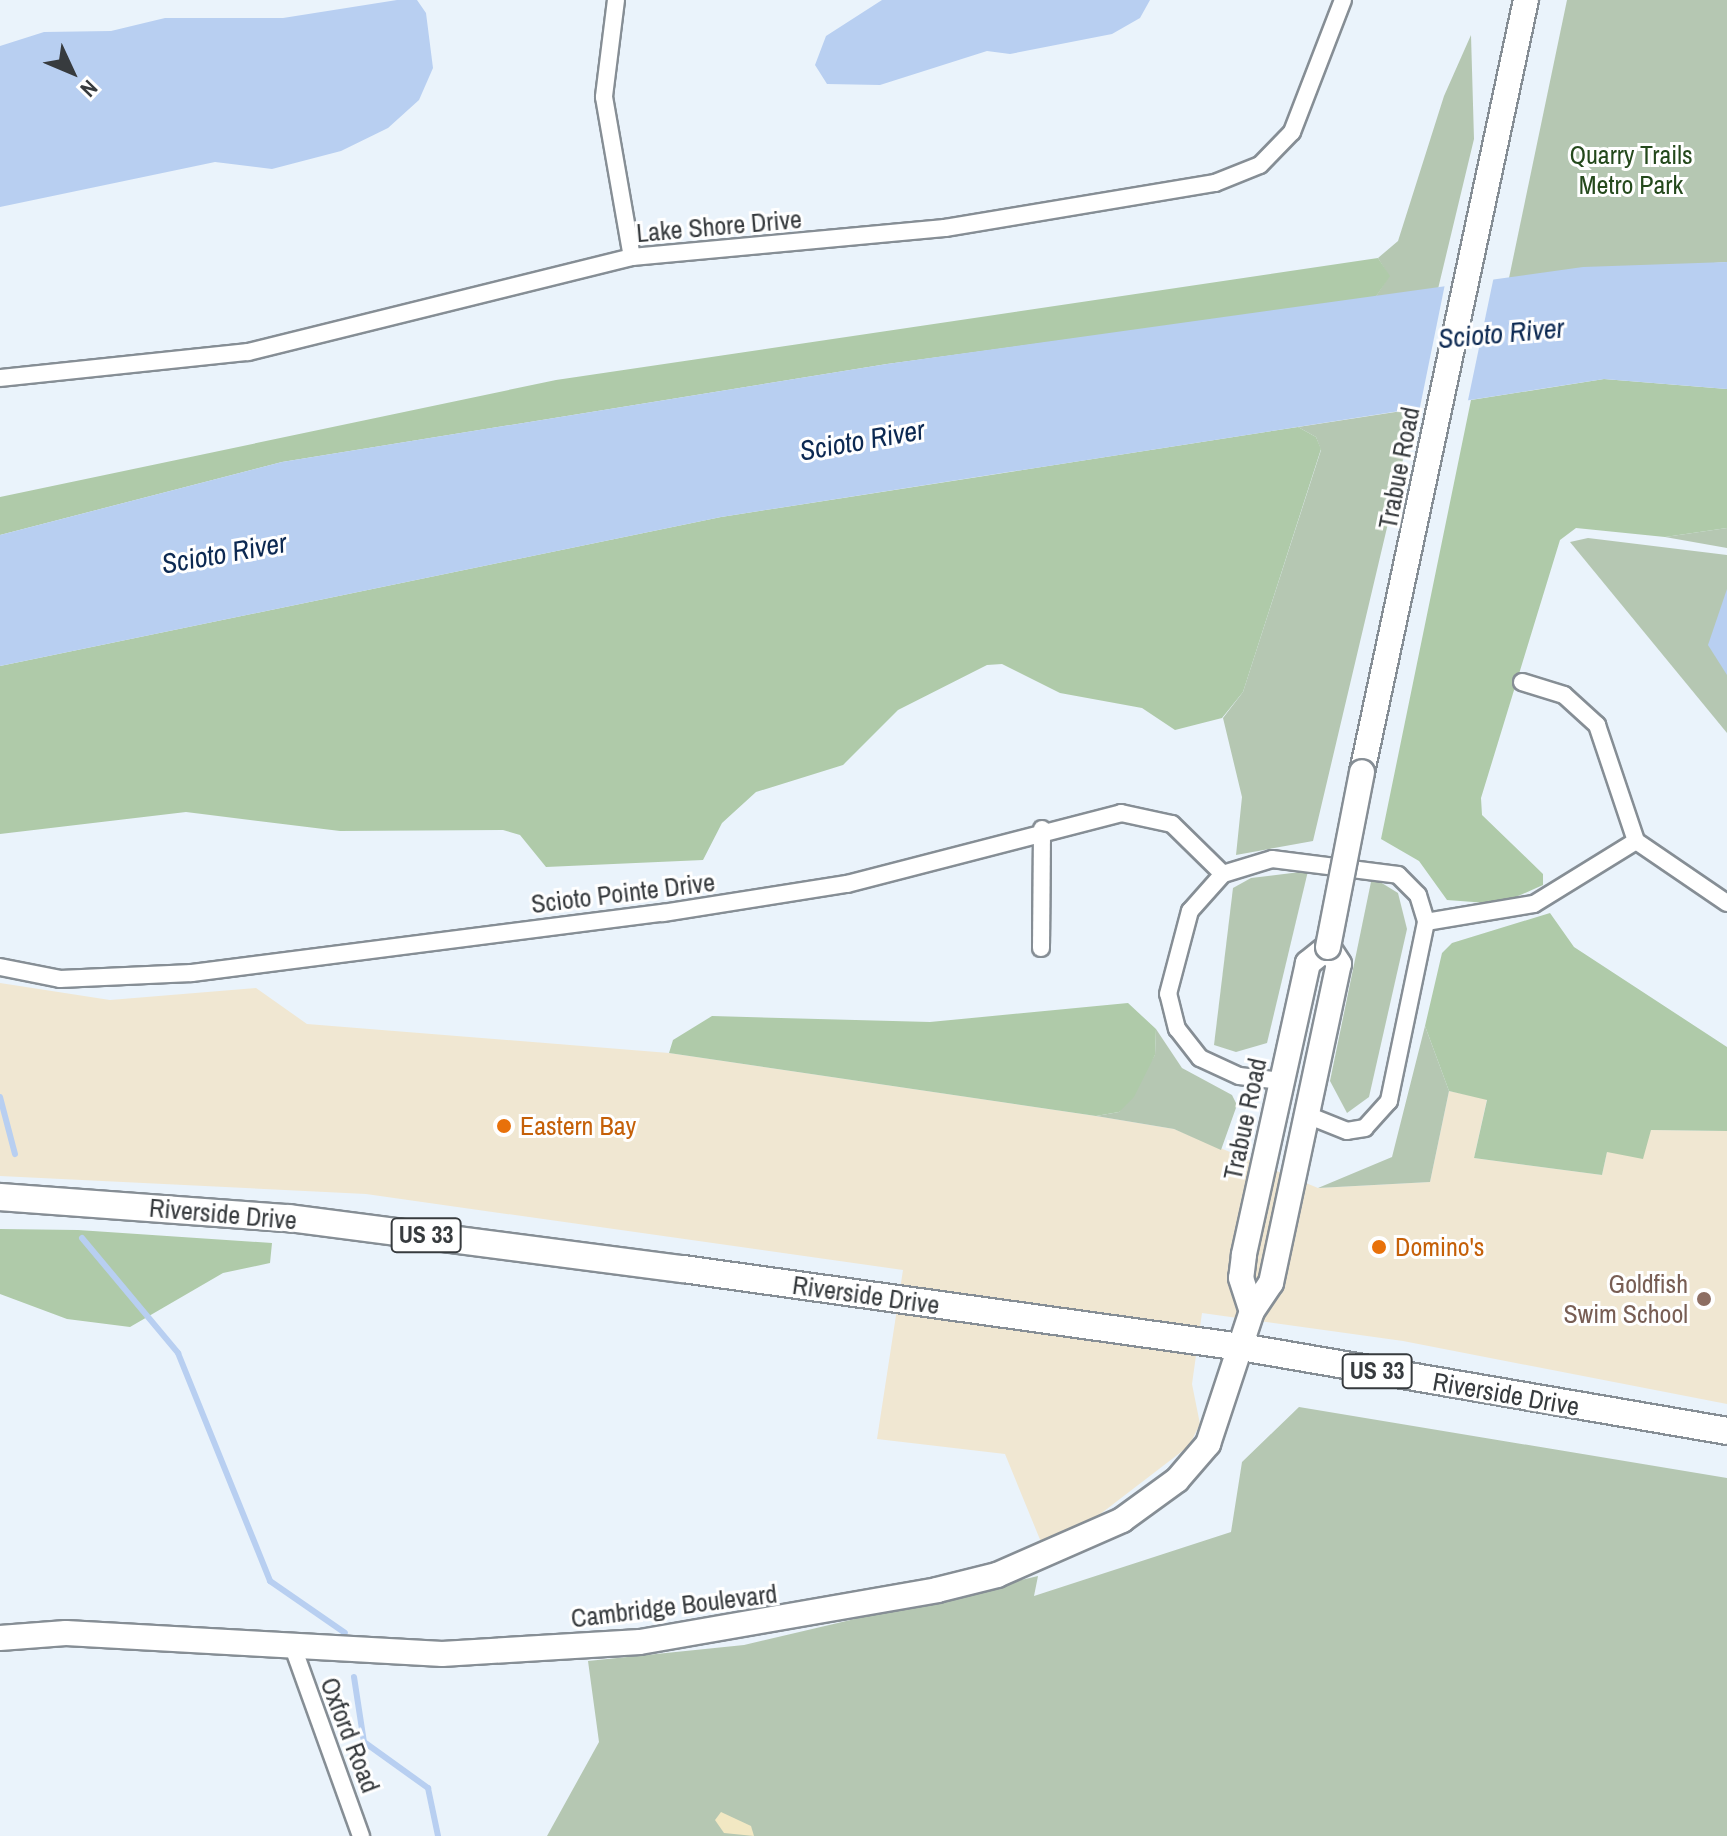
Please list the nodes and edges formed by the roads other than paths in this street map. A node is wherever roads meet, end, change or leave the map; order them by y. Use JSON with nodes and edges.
{"nodes":[{"id":1,"x":616,"y":0,"type":"edge"},
{"id":2,"x":1343,"y":0,"type":"edge"},
{"id":3,"x":1526,"y":0,"type":"edge"},
{"id":4,"x":632,"y":257,"type":"junction"},
{"id":5,"x":0,"y":378,"type":"edge"},
{"id":6,"x":1522,"y":682,"type":"dead end"},
{"id":7,"x":1042,"y":829,"type":"junction"},
{"id":8,"x":1636,"y":841,"type":"junction"},
{"id":9,"x":1223,"y":874,"type":"junction"},
{"id":10,"x":1727,"y":903,"type":"edge"},
{"id":11,"x":1426,"y":922,"type":"junction"},
{"id":12,"x":1328,"y":947,"type":"junction"},
{"id":13,"x":1041,"y":948,"type":"dead end"},
{"id":14,"x":0,"y":967,"type":"edge"},
{"id":15,"x":1281,"y":1081,"type":"junction"},
{"id":16,"x":1307,"y":1115,"type":"junction"},
{"id":17,"x":0,"y":1197,"type":"edge"},
{"id":18,"x":1252,"y":1311,"type":"junction"},
{"id":19,"x":1241,"y":1347,"type":"junction"},
{"id":20,"x":1727,"y":1431,"type":"edge"},
{"id":21,"x":0,"y":1638,"type":"edge"},
{"id":22,"x":294,"y":1650,"type":"junction"},
{"id":23,"x":361,"y":1836,"type":"edge"}],
"edges":[{"from":1,"to":4,"type":"street"},
{"from":2,"to":4,"type":"street","name":"Lake Shore Drive"},
{"from":3,"to":12,"type":"main road","name":"Trabue Road","bridge":true},
{"from":4,"to":5,"type":"street","name":"Lake Shore Drive"},
{"from":6,"to":8,"type":"street"},
{"from":7,"to":9,"type":"street","name":"Scioto Pointe Drive"},
{"from":7,"to":13,"type":"street"},
{"from":7,"to":14,"type":"street","name":"Scioto Pointe Drive"},
{"from":8,"to":10,"type":"street"},
{"from":8,"to":11,"type":"street"},
{"from":9,"to":11,"type":"street"},
{"from":9,"to":15,"type":"street"},
{"from":11,"to":16,"type":"street"},
{"from":12,"to":15,"type":"main road","name":"Trabue Road"},
{"from":12,"to":16,"type":"main road","name":"Trabue Road"},
{"from":15,"to":18,"type":"main road","name":"Trabue Road"},
{"from":16,"to":18,"type":"main road","name":"Trabue Road"},
{"from":17,"to":19,"type":"main road","name":"Riverside Drive","number":"US 33"},
{"from":18,"to":19,"type":"main road","name":"Trabue Road"},
{"from":19,"to":20,"type":"main road","name":"Riverside Drive","number":"US 33"},
{"from":19,"to":22,"type":"main road","name":"Cambridge Boulevard"},
{"from":21,"to":22,"type":"main road","name":"Cambridge Boulevard"},
{"from":22,"to":23,"type":"street","name":"Oxford Road"}]}
